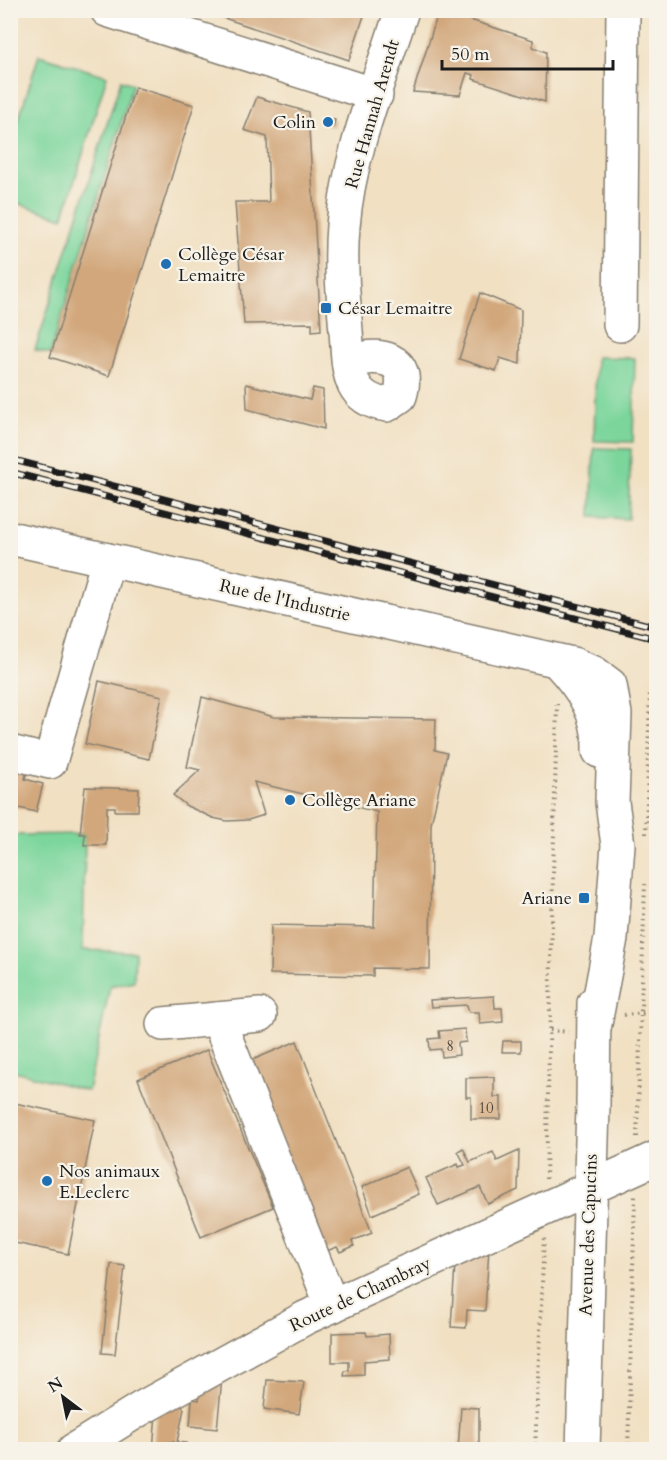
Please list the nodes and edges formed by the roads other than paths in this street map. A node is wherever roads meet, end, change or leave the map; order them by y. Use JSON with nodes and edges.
{"nodes":[{"id":1,"x":107,"y":10,"type":"edge"},
{"id":2,"x":402,"y":10,"type":"edge"},
{"id":3,"x":623,"y":10,"type":"edge"},
{"id":4,"x":376,"y":95,"type":"junction"},
{"id":5,"x":620,"y":325,"type":"dead end"},
{"id":6,"x":350,"y":362,"type":"dead end"},
{"id":7,"x":10,"y":538,"type":"edge"},
{"id":8,"x":108,"y":560,"type":"junction"},
{"id":9,"x":595,"y":687,"type":"joint"},
{"id":10,"x":10,"y":752,"type":"edge"},
{"id":11,"x":260,"y":1015,"type":"dead end"},
{"id":12,"x":218,"y":1019,"type":"junction"},
{"id":13,"x":163,"y":1024,"type":"dead end"},
{"id":14,"x":646,"y":1162,"type":"edge"},
{"id":15,"x":590,"y":1188,"type":"junction"},
{"id":16,"x":332,"y":1306,"type":"junction"},
{"id":17,"x":583,"y":1448,"type":"edge"},
{"id":18,"x":74,"y":1449,"type":"edge"}],
"edges":[{"from":1,"to":4,"type":"street"},
{"from":2,"to":4,"type":"street","name":"Rue Hannah Arendt"},
{"from":3,"to":5,"type":"street"},
{"from":4,"to":6,"type":"street","name":"Rue Hannah Arendt"},
{"from":7,"to":8,"type":"street","name":"Rue de l'Industrie"},
{"from":8,"to":9,"type":"street","name":"Rue de l'Industrie"},
{"from":8,"to":10,"type":"street"},
{"from":9,"to":15,"type":"street","name":"Avenue des Capucins"},
{"from":11,"to":12,"type":"street"},
{"from":12,"to":13,"type":"street"},
{"from":12,"to":16,"type":"street"},
{"from":14,"to":15,"type":"street","name":"Route de Chambray"},
{"from":15,"to":16,"type":"street","name":"Route de Chambray"},
{"from":15,"to":17,"type":"street","name":"Avenue des Capucins"},
{"from":16,"to":18,"type":"street","name":"Route de Chambray"}]}
